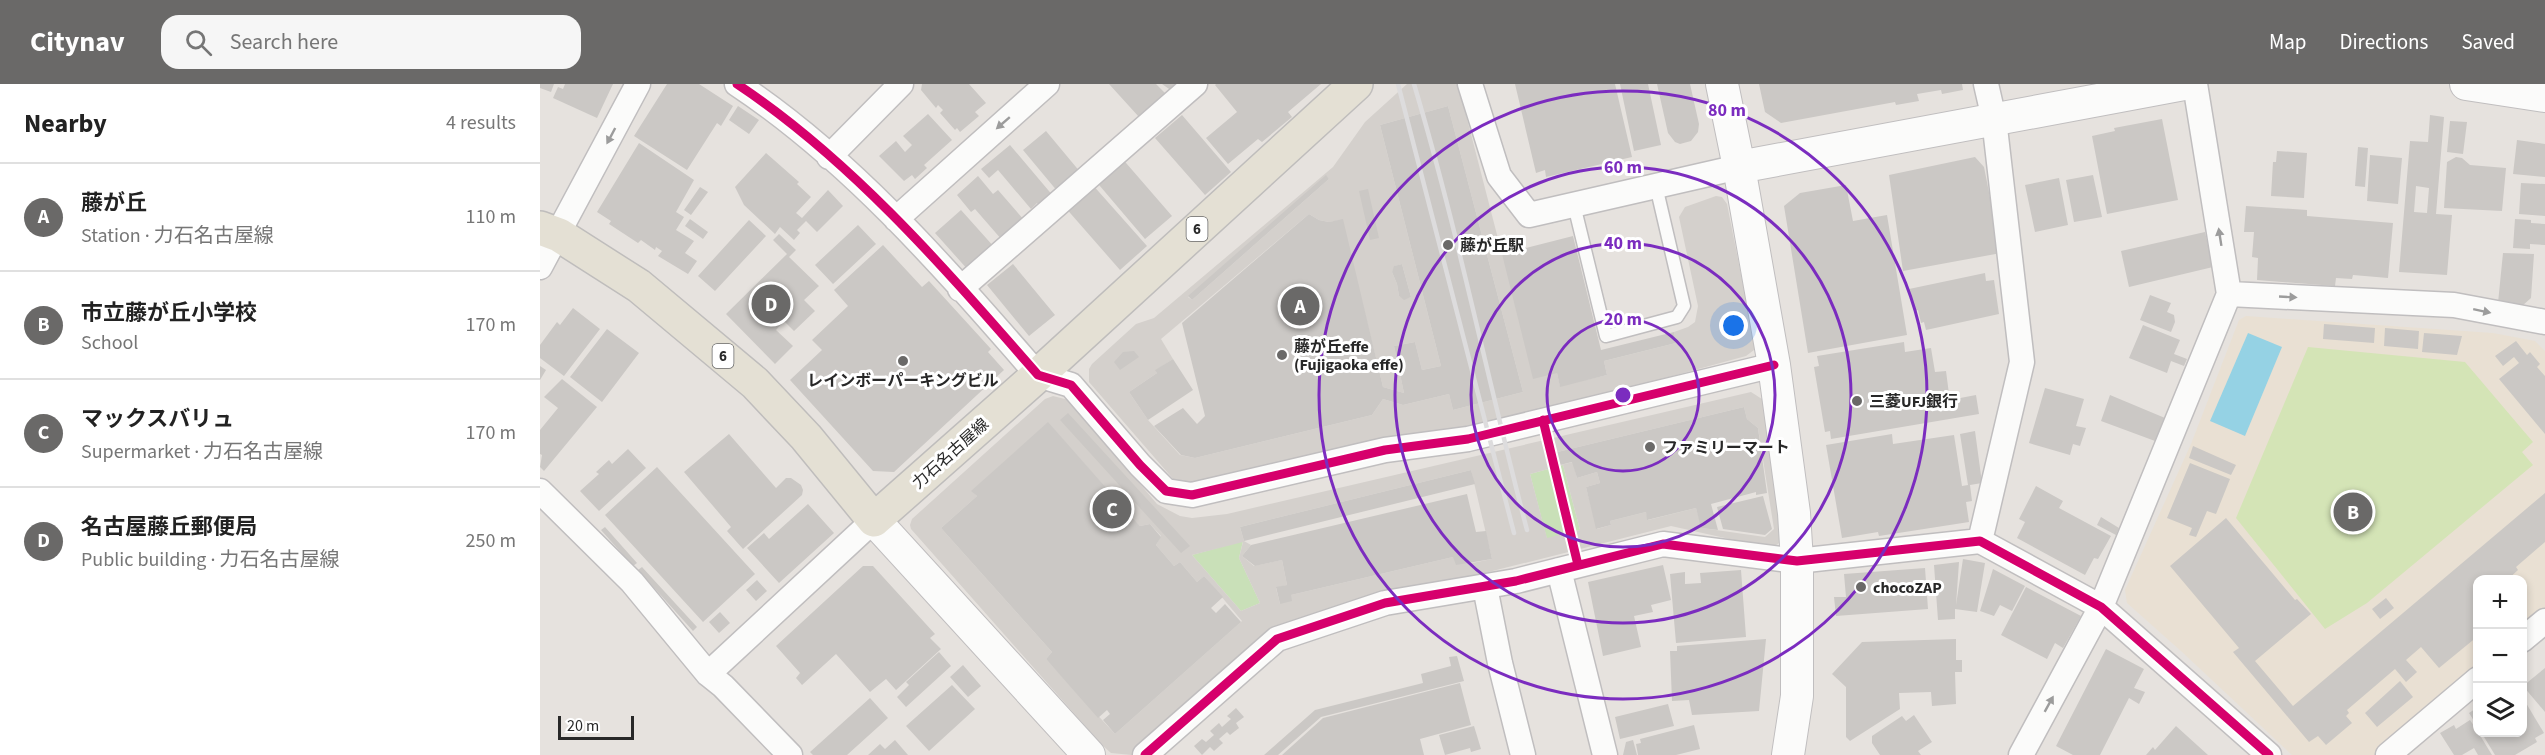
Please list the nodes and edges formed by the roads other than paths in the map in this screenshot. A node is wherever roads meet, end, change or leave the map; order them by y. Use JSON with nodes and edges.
{"nodes":[{"id":1,"x":639,"y":84,"type":"edge"},
{"id":2,"x":901,"y":84,"type":"edge"},
{"id":3,"x":1047,"y":84,"type":"edge"},
{"id":4,"x":1195,"y":84,"type":"edge"},
{"id":5,"x":1356,"y":84,"type":"edge"},
{"id":6,"x":1470,"y":84,"type":"edge"},
{"id":7,"x":1722,"y":84,"type":"edge"},
{"id":8,"x":1986,"y":84,"type":"edge"},
{"id":9,"x":2184,"y":84,"type":"edge"},
{"id":10,"x":2194,"y":84,"type":"edge"},
{"id":11,"x":2466,"y":84,"type":"edge"},
{"id":12,"x":749,"y":87,"type":"edge"},
{"id":13,"x":2545,"y":96,"type":"edge"},
{"id":14,"x":1994,"y":119,"type":"junction"},
{"id":15,"x":829,"y":157,"type":"junction"},
{"id":16,"x":1740,"y":167,"type":"junction"},
{"id":17,"x":1656,"y":186,"type":"junction"},
{"id":18,"x":1574,"y":205,"type":"junction"},
{"id":19,"x":896,"y":219,"type":"junction"},
{"id":20,"x":549,"y":232,"type":"edge"},
{"id":21,"x":540,"y":267,"type":"edge"},
{"id":22,"x":960,"y":289,"type":"junction"},
{"id":23,"x":2229,"y":294,"type":"junction"},
{"id":24,"x":2545,"y":322,"type":"edge"},
{"id":25,"x":1774,"y":365,"type":"junction"},
{"id":26,"x":1038,"y":375,"type":"junction"},
{"id":27,"x":540,"y":491,"type":"edge"},
{"id":28,"x":874,"y":520,"type":"junction"},
{"id":29,"x":1980,"y":541,"type":"junction"},
{"id":30,"x":1797,"y":561,"type":"junction"},
{"id":31,"x":1569,"y":568,"type":"junction"},
{"id":32,"x":1485,"y":587,"type":"junction"},
{"id":33,"x":2101,"y":607,"type":"junction"},
{"id":34,"x":2545,"y":621,"type":"edge"},
{"id":35,"x":2527,"y":637,"type":"edge"},
{"id":36,"x":708,"y":674,"type":"junction"},
{"id":37,"x":2473,"y":683,"type":"edge"},
{"id":38,"x":790,"y":755,"type":"edge"},
{"id":39,"x":1089,"y":755,"type":"edge"},
{"id":40,"x":1145,"y":755,"type":"edge"},
{"id":41,"x":1523,"y":755,"type":"edge"},
{"id":42,"x":1605,"y":755,"type":"edge"},
{"id":43,"x":1788,"y":755,"type":"edge"},
{"id":44,"x":2021,"y":755,"type":"edge"},
{"id":45,"x":2269,"y":755,"type":"edge"},
{"id":46,"x":2388,"y":755,"type":"edge"}],
"edges":[{"from":1,"to":20,"type":"street","one_way":true},
{"from":2,"to":15,"type":"street"},
{"from":3,"to":19,"type":"street","one_way":true},
{"from":4,"to":22,"type":"street"},
{"from":5,"to":26,"type":"main road","name":"力石名古屋線","number":"6"},
{"from":6,"to":18,"type":"street"},
{"from":7,"to":16,"type":"street"},
{"from":8,"to":14,"type":"street"},
{"from":9,"to":14,"type":"street"},
{"from":23,"to":10,"type":"street","one_way":true},
{"from":11,"to":13,"type":"street"},
{"from":12,"to":15,"type":"street"},
{"from":14,"to":16,"type":"street"},
{"from":14,"to":29,"type":"street"},
{"from":15,"to":19,"type":"street"},
{"from":16,"to":17,"type":"street"},
{"from":16,"to":25,"type":"street"},
{"from":17,"to":18,"type":"street"},
{"from":17,"to":18,"type":"lane"},
{"from":19,"to":22,"type":"street"},
{"from":20,"to":21,"type":"street"},
{"from":20,"to":28,"type":"main road","number":"6"},
{"from":22,"to":26,"type":"street"},
{"from":23,"to":24,"type":"street","one_way":true},
{"from":23,"to":33,"type":"street"},
{"from":25,"to":26,"type":"street"},
{"from":25,"to":30,"type":"street"},
{"from":26,"to":28,"type":"main road","name":"力石名古屋線","number":"6"},
{"from":27,"to":36,"type":"street"},
{"from":28,"to":36,"type":"street"},
{"from":28,"to":39,"type":"street"},
{"from":29,"to":30,"type":"street"},
{"from":29,"to":33,"type":"street"},
{"from":30,"to":31,"type":"street"},
{"from":30,"to":43,"type":"street"},
{"from":31,"to":32,"type":"street"},
{"from":31,"to":42,"type":"street"},
{"from":32,"to":40,"type":"street"},
{"from":32,"to":41,"type":"street"},
{"from":44,"to":33,"type":"street","one_way":true},
{"from":33,"to":45,"type":"street"},
{"from":34,"to":35,"type":"street"},
{"from":36,"to":38,"type":"street"},
{"from":37,"to":46,"type":"street"}]}
